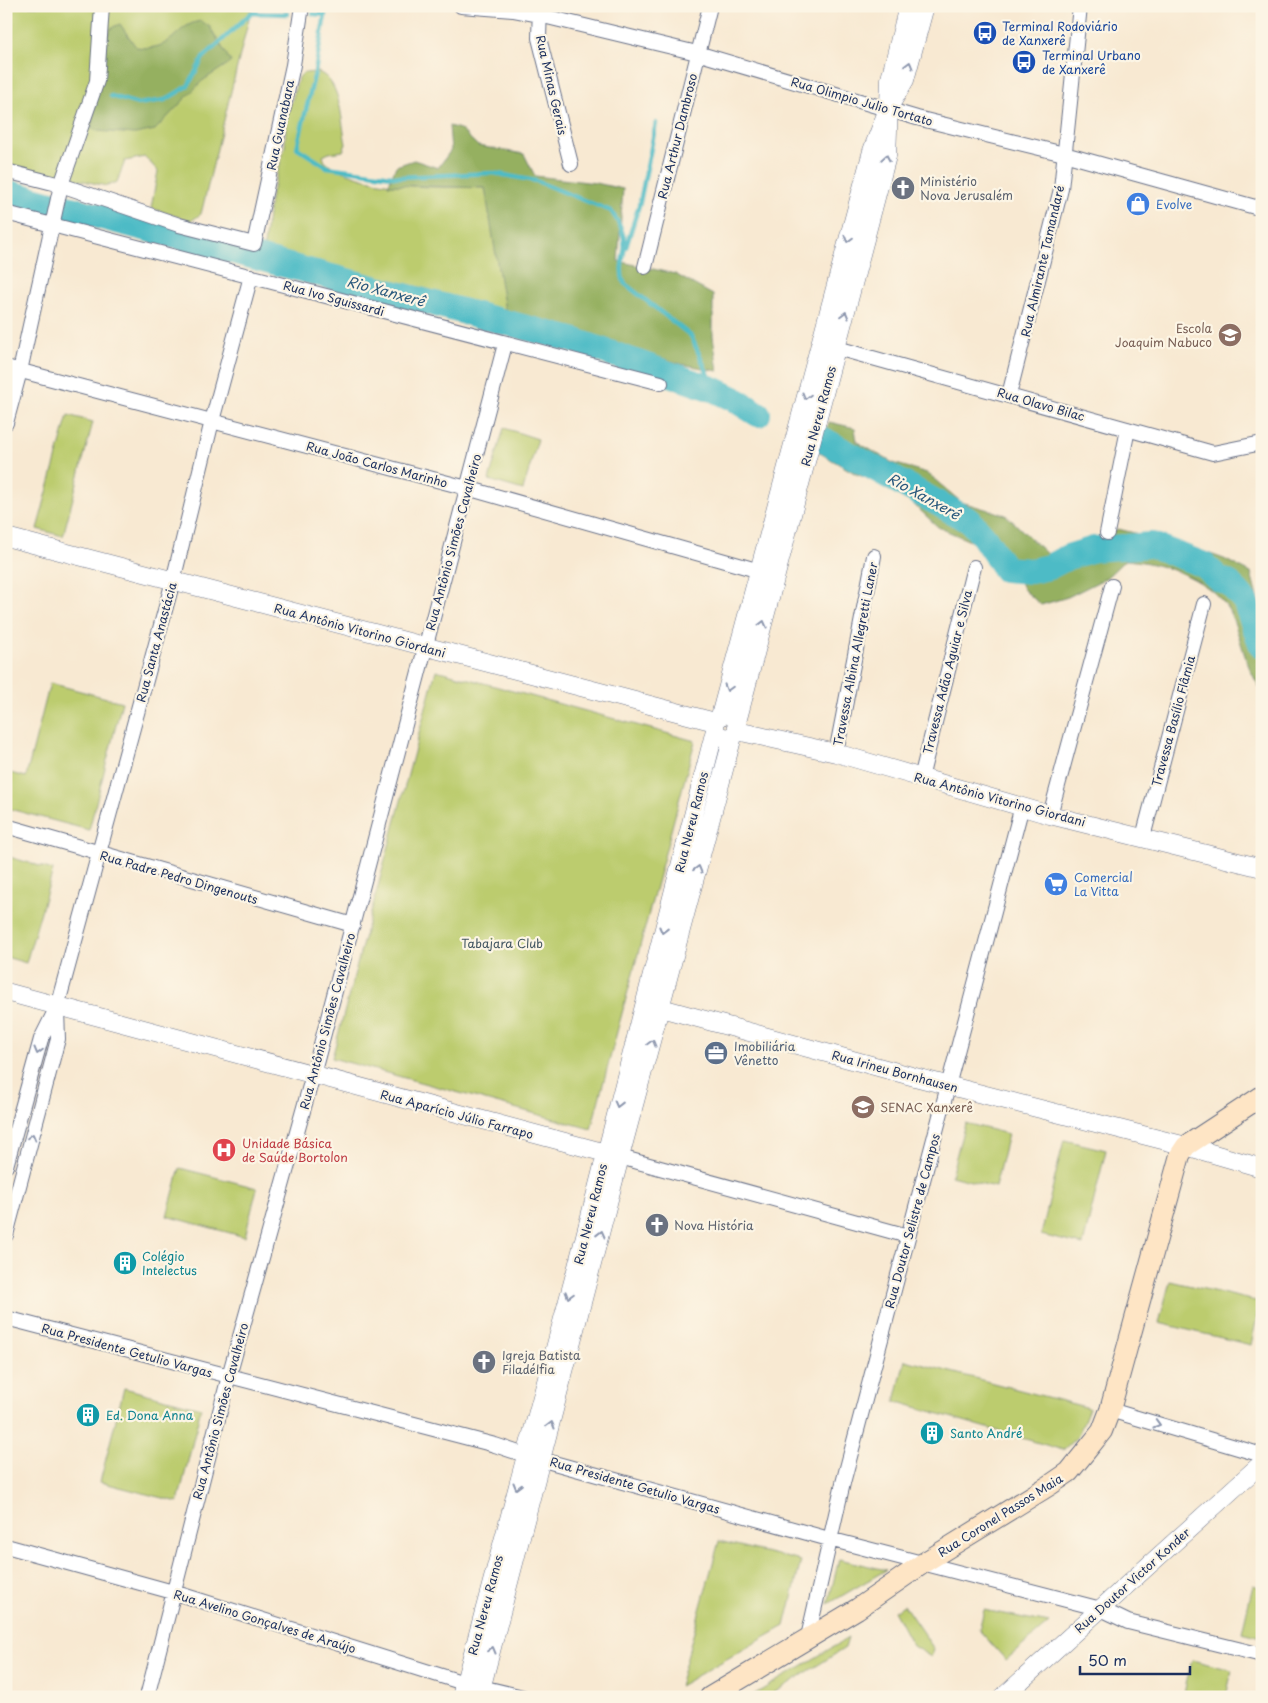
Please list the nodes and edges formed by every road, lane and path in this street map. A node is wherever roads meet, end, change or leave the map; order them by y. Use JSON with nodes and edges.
{"nodes":[{"id":1,"x":102,"y":6,"type":"edge"},
{"id":2,"x":302,"y":6,"type":"edge"},
{"id":3,"x":460,"y":6,"type":"edge"},
{"id":4,"x":710,"y":6,"type":"edge"},
{"id":5,"x":1080,"y":6,"type":"edge"},
{"id":6,"x":539,"y":10,"type":"edge"},
{"id":7,"x":915,"y":11,"type":"edge"},
{"id":8,"x":697,"y":54,"type":"junction"},
{"id":9,"x":888,"y":109,"type":"junction"},
{"id":10,"x":1064,"y":154,"type":"junction"},
{"id":11,"x":571,"y":164,"type":"dead end"},
{"id":12,"x":6,"y":171,"type":"edge"},
{"id":13,"x":61,"y":186,"type":"junction"},
{"id":14,"x":1262,"y":205,"type":"edge"},
{"id":15,"x":6,"y":213,"type":"edge"},
{"id":16,"x":54,"y":220,"type":"junction"},
{"id":17,"x":645,"y":266,"type":"dead end"},
{"id":18,"x":252,"y":276,"type":"junction"},
{"id":19,"x":505,"y":344,"type":"junction"},
{"id":20,"x":828,"y":346,"type":"junction"},
{"id":21,"x":6,"y":367,"type":"edge"},
{"id":22,"x":20,"y":371,"type":"junction"},
{"id":23,"x":661,"y":383,"type":"dead end"},
{"id":24,"x":1010,"y":396,"type":"junction"},
{"id":25,"x":212,"y":421,"type":"junction"},
{"id":26,"x":6,"y":423,"type":"edge"},
{"id":27,"x":1128,"y":429,"type":"junction"},
{"id":28,"x":1262,"y":443,"type":"edge"},
{"id":29,"x":468,"y":488,"type":"junction"},
{"id":30,"x":1107,"y":533,"type":"dead end"},
{"id":31,"x":6,"y":537,"type":"edge"},
{"id":32,"x":874,"y":556,"type":"dead end"},
{"id":33,"x":974,"y":567,"type":"dead end"},
{"id":34,"x":767,"y":573,"type":"junction"},
{"id":35,"x":173,"y":580,"type":"junction"},
{"id":36,"x":1112,"y":586,"type":"dead end"},
{"id":37,"x":1204,"y":604,"type":"dead end"},
{"id":38,"x":425,"y":647,"type":"junction"},
{"id":39,"x":746,"y":656,"type":"junction"},
{"id":40,"x":716,"y":723,"type":"junction"},
{"id":41,"x":736,"y":730,"type":"junction"},
{"id":42,"x":836,"y":753,"type":"junction"},
{"id":43,"x":921,"y":778,"type":"junction"},
{"id":44,"x":1022,"y":806,"type":"junction"},
{"id":45,"x":693,"y":814,"type":"junction"},
{"id":46,"x":1050,"y":815,"type":"junction"},
{"id":47,"x":711,"y":820,"type":"junction"},
{"id":48,"x":6,"y":826,"type":"edge"},
{"id":49,"x":1143,"y":837,"type":"junction"},
{"id":50,"x":98,"y":854,"type":"junction"},
{"id":51,"x":1262,"y":868,"type":"edge"},
{"id":52,"x":670,"y":904,"type":"junction"},
{"id":53,"x":688,"y":909,"type":"junction"},
{"id":54,"x":353,"y":925,"type":"junction"},
{"id":55,"x":6,"y":992,"type":"edge"},
{"id":56,"x":653,"y":1005,"type":"junction"},
{"id":57,"x":57,"y":1007,"type":"junction"},
{"id":58,"x":313,"y":1075,"type":"junction"},
{"id":59,"x":623,"y":1082,"type":"junction"},
{"id":60,"x":949,"y":1085,"type":"junction"},
{"id":61,"x":640,"y":1086,"type":"junction"},
{"id":62,"x":26,"y":1092,"type":"junction"},
{"id":63,"x":1262,"y":1096,"type":"edge"},
{"id":64,"x":43,"y":1097,"type":"junction"},
{"id":65,"x":1186,"y":1146,"type":"junction"},
{"id":66,"x":612,"y":1155,"type":"junction"},
{"id":67,"x":8,"y":1160,"type":"edge"},
{"id":68,"x":26,"y":1160,"type":"junction"},
{"id":69,"x":1262,"y":1168,"type":"edge"},
{"id":70,"x":7,"y":1229,"type":"edge"},
{"id":71,"x":908,"y":1236,"type":"junction"},
{"id":72,"x":6,"y":1318,"type":"edge"},
{"id":73,"x":557,"y":1366,"type":"junction"},
{"id":74,"x":229,"y":1376,"type":"junction"},
{"id":75,"x":1110,"y":1410,"type":"junction"},
{"id":76,"x":525,"y":1455,"type":"junction"},
{"id":77,"x":1262,"y":1455,"type":"edge"},
{"id":78,"x":542,"y":1459,"type":"junction"},
{"id":79,"x":1262,"y":1463,"type":"edge"},
{"id":80,"x":829,"y":1539,"type":"junction"},
{"id":81,"x":502,"y":1543,"type":"junction"},
{"id":82,"x":6,"y":1546,"type":"edge"},
{"id":83,"x":518,"y":1550,"type":"junction"},
{"id":84,"x":925,"y":1562,"type":"junction"},
{"id":85,"x":173,"y":1592,"type":"junction"},
{"id":86,"x":1101,"y":1609,"type":"junction"},
{"id":87,"x":483,"y":1614,"type":"junction"},
{"id":88,"x":500,"y":1619,"type":"junction"},
{"id":89,"x":808,"y":1637,"type":"junction"},
{"id":90,"x":1262,"y":1655,"type":"edge"},
{"id":91,"x":463,"y":1690,"type":"edge"},
{"id":92,"x":480,"y":1692,"type":"edge"},
{"id":93,"x":147,"y":1697,"type":"edge"},
{"id":94,"x":523,"y":1697,"type":"edge"},
{"id":95,"x":710,"y":1697,"type":"edge"},
{"id":96,"x":1003,"y":1697,"type":"edge"}],
"edges":[{"from":1,"to":13,"type":"street"},
{"from":2,"to":13,"type":"street","name":"Rua Guanabara"},
{"from":3,"to":6,"type":"street","name":"Rua Olimpio Julio Tortato"},
{"from":4,"to":8,"type":"street","name":"Rua Arthur Dambroso"},
{"from":5,"to":10,"type":"street","name":"Rua Almirante Tamandaré"},
{"from":6,"to":8,"type":"street","name":"Rua Olimpio Julio Tortato"},
{"from":6,"to":11,"type":"street","name":"Rua Minas Gerais"},
{"from":7,"to":9,"type":"street","name":"Rua Nereu Ramos"},
{"from":8,"to":9,"type":"street","name":"Rua Olimpio Julio Tortato"},
{"from":8,"to":17,"type":"street","name":"Rua Arthur Dambroso"},
{"from":9,"to":10,"type":"street","name":"Rua Olimpio Julio Tortato"},
{"from":9,"to":20,"type":"street","name":"Rua Nereu Ramos"},
{"from":10,"to":14,"type":"street","name":"Rua Olimpio Julio Tortato"},
{"from":10,"to":24,"type":"street","name":"Rua Almirante Tamandaré"},
{"from":12,"to":13,"type":"street"},
{"from":13,"to":16,"type":"street"},
{"from":15,"to":16,"type":"street","name":"Rua Ivo Sguissardi"},
{"from":16,"to":18,"type":"street","name":"Rua Ivo Sguissardi"},
{"from":16,"to":22,"type":"street"},
{"from":18,"to":19,"type":"street","name":"Rua Ivo Sguissardi"},
{"from":18,"to":25,"type":"street","name":"Rua Santa Anastácia"},
{"from":19,"to":23,"type":"street","name":"Rua Ivo Sguissardi"},
{"from":19,"to":29,"type":"street","name":"Rua Antônio Simões Cavalheiro"},
{"from":20,"to":24,"type":"street","name":"Rua Olavo Bilac"},
{"from":20,"to":34,"type":"street","name":"Rua Nereu Ramos"},
{"from":21,"to":22,"type":"street","name":"Rua João Carlos Marinho"},
{"from":22,"to":25,"type":"street","name":"Rua João Carlos Marinho"},
{"from":22,"to":26,"type":"street"},
{"from":24,"to":27,"type":"street","name":"Rua Olavo Bilac"},
{"from":25,"to":29,"type":"street","name":"Rua João Carlos Marinho"},
{"from":25,"to":35,"type":"street","name":"Rua Santa Anastácia"},
{"from":27,"to":28,"type":"street","name":"Rua Olavo Bilac"},
{"from":27,"to":30,"type":"street"},
{"from":29,"to":34,"type":"street","name":"Rua João Carlos Marinho"},
{"from":29,"to":38,"type":"street","name":"Rua Antônio Simões Cavalheiro"},
{"from":31,"to":35,"type":"street","name":"Rua Antônio Vitorino Giordani"},
{"from":32,"to":42,"type":"street","name":"Travessa Albina Allegretti Laner"},
{"from":33,"to":43,"type":"street","name":"Travessa Adão Aguiar e Silva"},
{"from":34,"to":39,"type":"street","name":"Rua Nereu Ramos"},
{"from":35,"to":38,"type":"street","name":"Rua Antônio Vitorino Giordani"},
{"from":35,"to":50,"type":"street","name":"Rua Santa Anastácia"},
{"from":36,"to":46,"type":"street"},
{"from":37,"to":49,"type":"street","name":"Travessa Basílio Flâmia"},
{"from":38,"to":40,"type":"street","name":"Rua Antônio Vitorino Giordani"},
{"from":38,"to":54,"type":"street","name":"Rua Antônio Simões Cavalheiro"},
{"from":39,"to":40,"type":"street","name":"Rua Nereu Ramos","one_way":true},
{"from":39,"to":41,"type":"street","name":"Rua Nereu Ramos"},
{"from":40,"to":41,"type":"street","name":"Rua Antônio Vitorino Giordani"},
{"from":40,"to":45,"type":"street","name":"Rua Nereu Ramos"},
{"from":41,"to":42,"type":"street","name":"Rua Antônio Vitorino Giordani"},
{"from":41,"to":47,"type":"street","name":"Rua Nereu Ramos"},
{"from":42,"to":43,"type":"street","name":"Rua Antônio Vitorino Giordani"},
{"from":43,"to":44,"type":"street","name":"Rua Antônio Vitorino Giordani"},
{"from":44,"to":46,"type":"street","name":"Rua Antônio Vitorino Giordani"},
{"from":44,"to":60,"type":"street","name":"Rua Doutor Selistre de Campos"},
{"from":45,"to":47,"type":"street"},
{"from":45,"to":52,"type":"street","name":"Rua Nereu Ramos"},
{"from":46,"to":49,"type":"street","name":"Rua Antônio Vitorino Giordani"},
{"from":53,"to":47,"type":"street","name":"Rua Nereu Ramos","one_way":true},
{"from":48,"to":50,"type":"street","name":"Rua Padre Pedro Dingenouts"},
{"from":49,"to":51,"type":"street","name":"Rua Antônio Vitorino Giordani"},
{"from":50,"to":54,"type":"street","name":"Rua Padre Pedro Dingenouts"},
{"from":50,"to":57,"type":"street","name":"Rua Santa Anastácia"},
{"from":52,"to":53,"type":"street"},
{"from":52,"to":56,"type":"street","name":"Rua Nereu Ramos","one_way":true},
{"from":53,"to":56,"type":"street","name":"Rua Nereu Ramos"},
{"from":54,"to":58,"type":"street","name":"Rua Antônio Simões Cavalheiro"},
{"from":55,"to":57,"type":"street","name":"Rua Aparício Júlio Farrapo"},
{"from":56,"to":59,"type":"street","name":"Rua Nereu Ramos"},
{"from":56,"to":60,"type":"street","name":"Rua Irineu Bornhausen"},
{"from":61,"to":56,"type":"street","name":"Rua Nereu Ramos","one_way":true},
{"from":57,"to":58,"type":"street","name":"Rua Aparício Júlio Farrapo"},
{"from":57,"to":62,"type":"street","name":"Rua Santa Anastácia","one_way":true},
{"from":57,"to":64,"type":"street","name":"Rua Santa Anastácia"},
{"from":58,"to":66,"type":"street","name":"Rua Aparício Júlio Farrapo"},
{"from":58,"to":74,"type":"street","name":"Rua Antônio Simões Cavalheiro"},
{"from":59,"to":61,"type":"street"},
{"from":59,"to":66,"type":"street","name":"Rua Nereu Ramos","one_way":true},
{"from":60,"to":65,"type":"street","name":"Rua Irineu Bornhausen"},
{"from":60,"to":71,"type":"street","name":"Rua Doutor Selistre de Campos"},
{"from":61,"to":66,"type":"street","name":"Rua Nereu Ramos"},
{"from":62,"to":64,"type":"street"},
{"from":62,"to":67,"type":"street","name":"Rua Santa Anastácia"},
{"from":63,"to":65,"type":"main road"},
{"from":68,"to":64,"type":"street","name":"Rua Santa Anastácia","one_way":true},
{"from":65,"to":69,"type":"street","name":"Rua Irineu Bornhausen"},
{"from":65,"to":75,"type":"main road","name":"Rua Coronel Passos Maia"},
{"from":66,"to":71,"type":"street","name":"Rua Aparício Júlio Farrapo"},
{"from":66,"to":73,"type":"street","name":"Rua Nereu Ramos"},
{"from":67,"to":68,"type":"street"},
{"from":68,"to":70,"type":"street","name":"Rua Santa Anastácia"},
{"from":71,"to":80,"type":"street","name":"Rua Doutor Selistre de Campos"},
{"from":72,"to":74,"type":"street","name":"Rua Presidente Getulio Vargas"},
{"from":73,"to":76,"type":"street","name":"Rua Nereu Ramos"},
{"from":78,"to":73,"type":"street","name":"Rua Nereu Ramos","one_way":true},
{"from":74,"to":76,"type":"street","name":"Rua Presidente Getulio Vargas"},
{"from":74,"to":85,"type":"street","name":"Rua Antônio Simões Cavalheiro"},
{"from":75,"to":77,"type":"street","one_way":true},
{"from":75,"to":84,"type":"main road","name":"Rua Coronel Passos Maia"},
{"from":76,"to":78,"type":"street","name":"Rua Presidente Getulio Vargas"},
{"from":76,"to":81,"type":"street","name":"Rua Nereu Ramos","one_way":true},
{"from":78,"to":80,"type":"street","name":"Rua Presidente Getulio Vargas"},
{"from":78,"to":83,"type":"street","name":"Rua Nereu Ramos"},
{"from":79,"to":86,"type":"street","name":"Rua Doutor Victor Konder"},
{"from":80,"to":84,"type":"street","name":"Rua Presidente Getulio Vargas"},
{"from":80,"to":89,"type":"street","name":"Rua Doutor Selistre de Campos"},
{"from":81,"to":83,"type":"street"},
{"from":81,"to":87,"type":"street","name":"Rua Nereu Ramos"},
{"from":82,"to":85,"type":"street","name":"Rua Avelino Gonçalves de Araújo"},
{"from":83,"to":88,"type":"street","name":"Rua Nereu Ramos"},
{"from":84,"to":86,"type":"street","name":"Rua Presidente Getulio Vargas"},
{"from":84,"to":89,"type":"main road","name":"Rua Coronel Passos Maia"},
{"from":85,"to":91,"type":"street","name":"Rua Avelino Gonçalves de Araújo"},
{"from":85,"to":93,"type":"street","name":"Rua Antônio Simões Cavalheiro"},
{"from":86,"to":90,"type":"street","name":"Rua Presidente Getulio Vargas"},
{"from":86,"to":96,"type":"street","name":"Rua Doutor Victor Konder"},
{"from":87,"to":88,"type":"street"},
{"from":87,"to":91,"type":"street","name":"Rua Nereu Ramos"},
{"from":92,"to":88,"type":"street","name":"Rua Nereu Ramos","one_way":true},
{"from":89,"to":95,"type":"main road","name":"Rua Coronel Passos Maia"},
{"from":91,"to":92,"type":"street","name":"Rua Avelino Gonçalves de Araújo"},
{"from":92,"to":94,"type":"street","name":"Rua Avelino Gonçalves de Araújo"}]}
